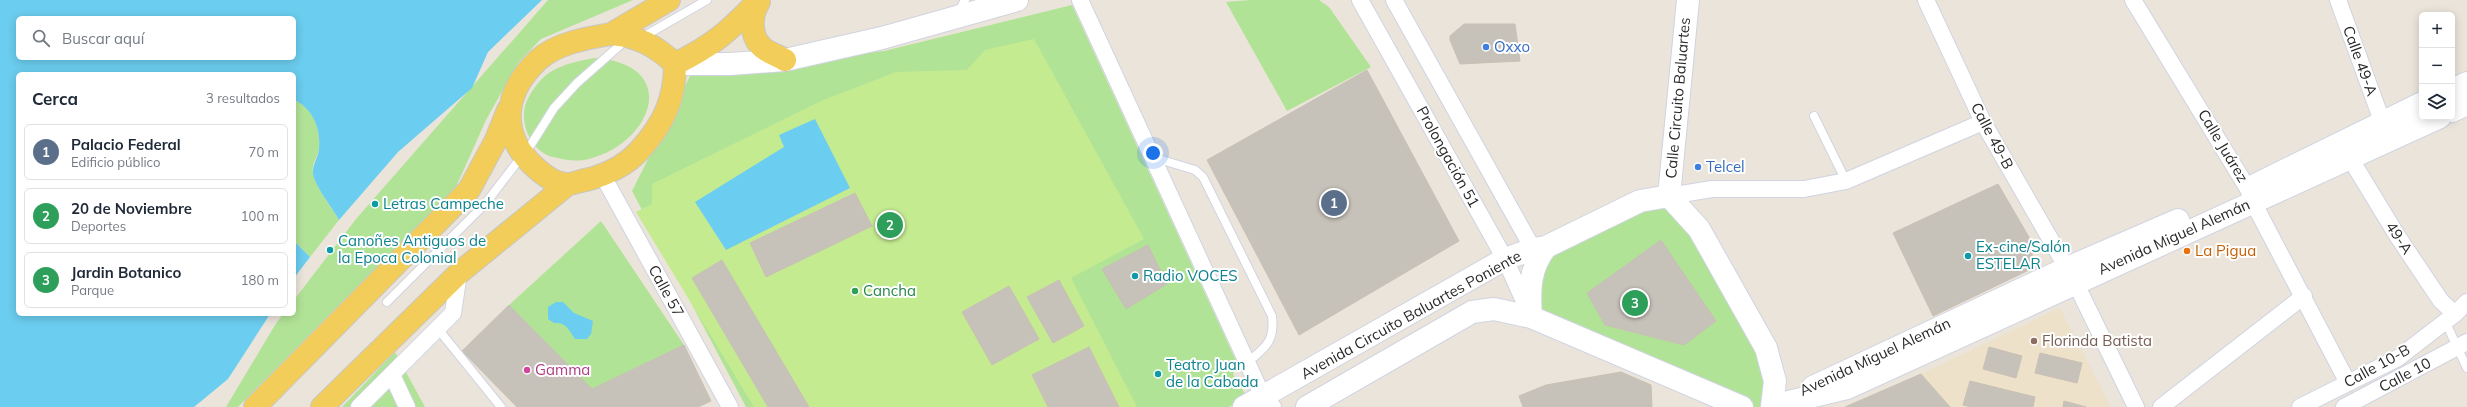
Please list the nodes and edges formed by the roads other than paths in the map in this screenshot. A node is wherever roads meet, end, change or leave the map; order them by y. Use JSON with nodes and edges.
{"nodes":[{"id":1,"x":706,"y":0,"type":"edge"},
{"id":2,"x":760,"y":0,"type":"edge"},
{"id":3,"x":1017,"y":0,"type":"edge"},
{"id":4,"x":1080,"y":0,"type":"edge"},
{"id":5,"x":1360,"y":0,"type":"edge"},
{"id":6,"x":1394,"y":0,"type":"edge"},
{"id":7,"x":1688,"y":0,"type":"edge"},
{"id":8,"x":1926,"y":0,"type":"edge"},
{"id":9,"x":2133,"y":0,"type":"edge"},
{"id":10,"x":2338,"y":0,"type":"edge"},
{"id":11,"x":667,"y":2,"type":"edge"},
{"id":12,"x":960,"y":8,"type":"edge"},
{"id":13,"x":627,"y":36,"type":"junction"},
{"id":14,"x":786,"y":60,"type":"junction"},
{"id":15,"x":675,"y":64,"type":"junction"},
{"id":16,"x":2467,"y":83,"type":"edge"},
{"id":17,"x":2455,"y":89,"type":"edge"},
{"id":18,"x":2419,"y":104,"type":"edge"},
{"id":19,"x":2467,"y":104,"type":"edge"},
{"id":20,"x":509,"y":107,"type":"junction"},
{"id":21,"x":2455,"y":110,"type":"edge"},
{"id":22,"x":1814,"y":116,"type":"dead end"},
{"id":23,"x":2433,"y":120,"type":"edge"},
{"id":24,"x":2382,"y":121,"type":"junction"},
{"id":25,"x":1983,"y":122,"type":"junction"},
{"id":26,"x":522,"y":156,"type":"junction"},
{"id":27,"x":1152,"y":156,"type":"junction"},
{"id":28,"x":2350,"y":158,"type":"junction"},
{"id":29,"x":603,"y":176,"type":"junction"},
{"id":30,"x":1846,"y":181,"type":"junction"},
{"id":31,"x":568,"y":184,"type":"junction"},
{"id":32,"x":2251,"y":195,"type":"junction"},
{"id":33,"x":1669,"y":196,"type":"junction"},
{"id":34,"x":1539,"y":248,"type":"junction"},
{"id":35,"x":1505,"y":260,"type":"junction"},
{"id":36,"x":459,"y":273,"type":"junction"},
{"id":37,"x":2070,"y":275,"type":"junction"},
{"id":38,"x":2304,"y":296,"type":"junction"},
{"id":39,"x":387,"y":302,"type":"dead end"},
{"id":40,"x":2467,"y":302,"type":"edge"},
{"id":41,"x":1531,"y":317,"type":"junction"},
{"id":42,"x":2450,"y":318,"type":"junction"},
{"id":43,"x":438,"y":329,"type":"junction"},
{"id":44,"x":2462,"y":345,"type":"edge"},
{"id":45,"x":1248,"y":362,"type":"junction"},
{"id":46,"x":2467,"y":368,"type":"edge"},
{"id":47,"x":392,"y":375,"type":"junction"},
{"id":48,"x":2348,"y":382,"type":"junction"},
{"id":49,"x":1268,"y":402,"type":"edge"},
{"id":50,"x":255,"y":407,"type":"edge"},
{"id":51,"x":322,"y":407,"type":"edge"},
{"id":52,"x":359,"y":407,"type":"edge"},
{"id":53,"x":407,"y":407,"type":"edge"},
{"id":54,"x":501,"y":407,"type":"edge"},
{"id":55,"x":730,"y":407,"type":"edge"},
{"id":56,"x":1244,"y":407,"type":"edge"},
{"id":57,"x":1307,"y":407,"type":"edge"},
{"id":58,"x":1742,"y":407,"type":"edge"},
{"id":59,"x":1769,"y":407,"type":"edge"},
{"id":60,"x":2136,"y":407,"type":"edge"},
{"id":61,"x":2161,"y":407,"type":"edge"},
{"id":62,"x":2300,"y":407,"type":"edge"},
{"id":63,"x":2344,"y":407,"type":"edge"}],
"edges":[{"from":1,"to":13,"type":"lane"},
{"from":2,"to":14,"type":"main road"},
{"from":2,"to":15,"type":"main road"},
{"from":3,"to":12,"type":"main road"},
{"from":4,"to":27,"type":"street"},
{"from":5,"to":35,"type":"street","name":"Prolongación 51"},
{"from":6,"to":34,"type":"street"},
{"from":7,"to":33,"type":"main road","name":"Calle Circuito Baluartes"},
{"from":8,"to":25,"type":"street","name":"Calle 49-B"},
{"from":9,"to":32,"type":"street","name":"Calle Juárez"},
{"from":10,"to":24,"type":"street","name":"Calle 49-A"},
{"from":11,"to":13,"type":"main road"},
{"from":12,"to":14,"type":"main road"},
{"from":13,"to":15,"type":"main road"},
{"from":13,"to":20,"type":"main road"},
{"from":13,"to":26,"type":"lane"},
{"from":14,"to":15,"type":"main road"},
{"from":15,"to":29,"type":"main road"},
{"from":16,"to":17,"type":"main road"},
{"from":18,"to":24,"type":"main road","name":"Avenida Miguel Alemán"},
{"from":19,"to":21,"type":"main road"},
{"from":20,"to":26,"type":"main road"},
{"from":20,"to":50,"type":"main road"},
{"from":22,"to":30,"type":"lane"},
{"from":23,"to":28,"type":"main road","name":"Avenida Miguel Alemán"},
{"from":24,"to":32,"type":"main road","name":"Avenida Miguel Alemán"},
{"from":25,"to":30,"type":"street"},
{"from":25,"to":37,"type":"street","name":"Calle 49-B"},
{"from":26,"to":31,"type":"main road"},
{"from":26,"to":39,"type":"lane"},
{"from":27,"to":45,"type":"street"},
{"from":27,"to":45,"type":"lane"},
{"from":28,"to":32,"type":"main road","name":"Avenida Miguel Alemán"},
{"from":28,"to":42,"type":"street","name":"49-A"},
{"from":29,"to":31,"type":"main road"},
{"from":29,"to":55,"type":"street","name":"Calle 57"},
{"from":30,"to":33,"type":"street"},
{"from":31,"to":36,"type":"main road"},
{"from":32,"to":37,"type":"main road","name":"Avenida Miguel Alemán"},
{"from":32,"to":38,"type":"street","name":"Calle Juárez"},
{"from":33,"to":34,"type":"main road","name":"Avenida Circuito Baluartes Poniente"},
{"from":33,"to":59,"type":"main road"},
{"from":34,"to":35,"type":"main road","name":"Avenida Circuito Baluartes Poniente"},
{"from":34,"to":41,"type":"main road"},
{"from":35,"to":41,"type":"street","name":"Prolongación 51"},
{"from":35,"to":49,"type":"main road","name":"Avenida Circuito Baluartes Poniente"},
{"from":36,"to":43,"type":"street"},
{"from":36,"to":51,"type":"main road"},
{"from":37,"to":59,"type":"main road","name":"Avenida Miguel Alemán"},
{"from":37,"to":60,"type":"street","name":"Calle 49-B"},
{"from":38,"to":48,"type":"street","name":"Calle Juárez"},
{"from":38,"to":61,"type":"street"},
{"from":40,"to":42,"type":"street","name":"Calle 10-B"},
{"from":41,"to":57,"type":"main road","name":"Avenida Circuito Baluartes Poniente"},
{"from":41,"to":58,"type":"main road","name":"Avenida Circuito Baluartes Poniente"},
{"from":42,"to":44,"type":"lane"},
{"from":42,"to":48,"type":"street","name":"Calle 10-B"},
{"from":43,"to":47,"type":"street"},
{"from":43,"to":54,"type":"lane"},
{"from":44,"to":46,"type":"lane"},
{"from":44,"to":63,"type":"street","name":"Calle 10"},
{"from":45,"to":49,"type":"street"},
{"from":47,"to":52,"type":"street"},
{"from":47,"to":53,"type":"street"},
{"from":48,"to":62,"type":"street","name":"Calle 10-B"},
{"from":49,"to":56,"type":"main road","name":"Avenida Circuito Baluartes Poniente"}]}
